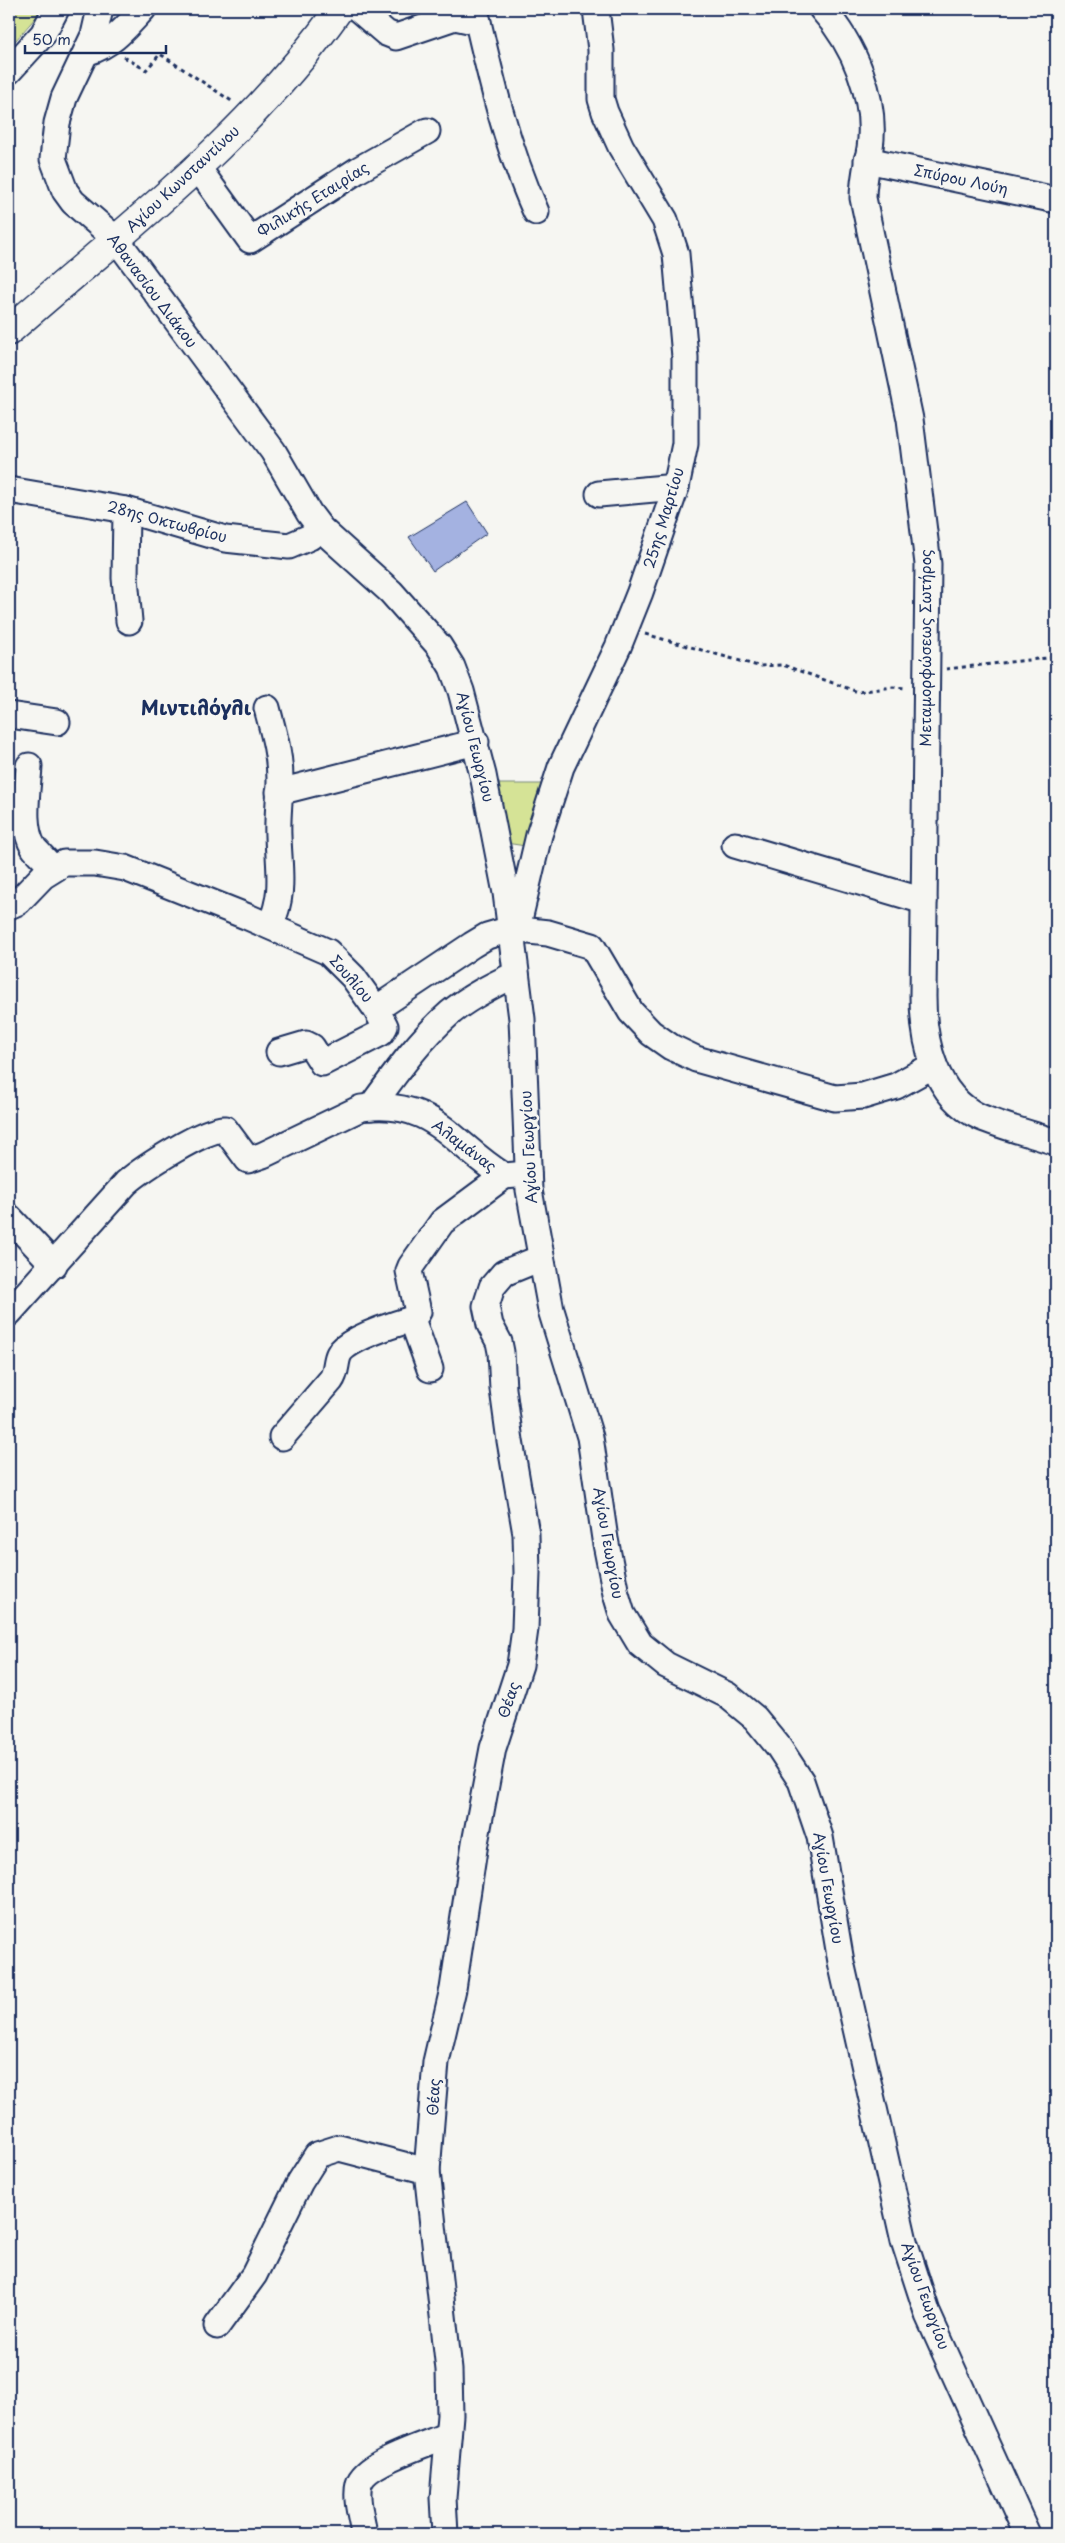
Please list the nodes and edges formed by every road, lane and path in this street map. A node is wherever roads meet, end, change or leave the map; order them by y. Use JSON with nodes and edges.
{"nodes":[{"id":1,"x":56,"y":9,"type":"edge"},
{"id":2,"x":100,"y":9,"type":"edge"},
{"id":3,"x":143,"y":9,"type":"edge"},
{"id":4,"x":339,"y":9,"type":"edge"},
{"id":5,"x":358,"y":9,"type":"edge"},
{"id":6,"x":596,"y":9,"type":"edge"},
{"id":7,"x":822,"y":9,"type":"edge"},
{"id":8,"x":476,"y":15,"type":"edge"},
{"id":9,"x":95,"y":49,"type":"junction"},
{"id":10,"x":9,"y":71,"type":"edge"},
{"id":11,"x":252,"y":115,"type":"junction"},
{"id":12,"x":427,"y":130,"type":"dead end"},
{"id":13,"x":867,"y":160,"type":"junction"},
{"id":14,"x":198,"y":168,"type":"junction"},
{"id":15,"x":1056,"y":200,"type":"edge"},
{"id":16,"x":536,"y":212,"type":"dead end"},
{"id":17,"x":117,"y":240,"type":"junction"},
{"id":18,"x":9,"y":331,"type":"edge"},
{"id":19,"x":676,"y":487,"type":"junction"},
{"id":20,"x":9,"y":490,"type":"edge"},
{"id":21,"x":599,"y":494,"type":"dead end"},
{"id":22,"x":126,"y":510,"type":"junction"},
{"id":23,"x":321,"y":529,"type":"junction"},
{"id":24,"x":129,"y":621,"type":"dead end"},
{"id":25,"x":626,"y":629,"type":"junction"},
{"id":26,"x":1056,"y":657,"type":"edge"},
{"id":27,"x":928,"y":681,"type":"junction"},
{"id":28,"x":267,"y":708,"type":"dead end"},
{"id":29,"x":9,"y":714,"type":"edge"},
{"id":30,"x":57,"y":722,"type":"dead end"},
{"id":31,"x":476,"y":742,"type":"junction"},
{"id":32,"x":28,"y":766,"type":"dead end"},
{"id":33,"x":279,"y":792,"type":"junction"},
{"id":34,"x":735,"y":845,"type":"dead end"},
{"id":35,"x":53,"y":869,"type":"junction"},
{"id":36,"x":924,"y":901,"type":"junction"},
{"id":37,"x":9,"y":906,"type":"edge"},
{"id":38,"x":270,"y":926,"type":"junction"},
{"id":39,"x":511,"y":929,"type":"junction"},
{"id":40,"x":516,"y":974,"type":"junction"},
{"id":41,"x":376,"y":1009,"type":"junction"},
{"id":42,"x":279,"y":1052,"type":"dead end"},
{"id":43,"x":934,"y":1065,"type":"junction"},
{"id":44,"x":371,"y":1107,"type":"junction"},
{"id":45,"x":1056,"y":1142,"type":"edge"},
{"id":46,"x":516,"y":1175,"type":"junction"},
{"id":47,"x":9,"y":1217,"type":"edge"},
{"id":48,"x":541,"y":1258,"type":"junction"},
{"id":49,"x":54,"y":1265,"type":"junction"},
{"id":50,"x":9,"y":1313,"type":"edge"},
{"id":51,"x":412,"y":1319,"type":"junction"},
{"id":52,"x":430,"y":1369,"type":"dead end"},
{"id":53,"x":282,"y":1437,"type":"dead end"},
{"id":54,"x":427,"y":2171,"type":"junction"},
{"id":55,"x":217,"y":2326,"type":"dead end"},
{"id":56,"x":448,"y":2435,"type":"junction"},
{"id":57,"x":364,"y":2534,"type":"edge"},
{"id":58,"x":445,"y":2534,"type":"edge"},
{"id":59,"x":1027,"y":2534,"type":"edge"}],
"edges":[{"from":1,"to":10,"type":"street"},
{"from":2,"to":9,"type":"street"},
{"from":3,"to":9,"type":"street","name":"Αθανασίου Διάκου"},
{"from":4,"to":11,"type":"main road","name":"Αγίου Κωνσταντίνου"},
{"from":5,"to":8,"type":"street"},
{"from":6,"to":19,"type":"street","name":"25ης Μαρτίου"},
{"from":7,"to":13,"type":"street","name":"Μεταμορφώσεως Σωτήρος"},
{"from":8,"to":16,"type":"street"},
{"from":9,"to":11,"type":"path"},
{"from":9,"to":17,"type":"street","name":"Αθανασίου Διάκου"},
{"from":11,"to":14,"type":"main road","name":"Αγίου Κωνσταντίνου"},
{"from":12,"to":14,"type":"street","name":"Φιλικής Εταιρίας"},
{"from":13,"to":15,"type":"street","name":"Σπύρου Λούη"},
{"from":13,"to":27,"type":"street","name":"Μεταμορφώσεως Σωτήρος"},
{"from":14,"to":17,"type":"main road","name":"Αγίου Κωνσταντίνου"},
{"from":17,"to":18,"type":"main road","name":"Αγίου Κωνσταντίνου"},
{"from":17,"to":23,"type":"street","name":"Αθανασίου Διάκου"},
{"from":19,"to":21,"type":"street"},
{"from":19,"to":25,"type":"street","name":"25ης Μαρτίου"},
{"from":20,"to":22,"type":"street","name":"28ης Οκτωβρίου"},
{"from":22,"to":23,"type":"street","name":"28ης Οκτωβρίου"},
{"from":22,"to":24,"type":"street"},
{"from":23,"to":31,"type":"street","name":"Αγίου Γεωργίου"},
{"from":25,"to":27,"type":"path"},
{"from":25,"to":39,"type":"street","name":"25ης Μαρτίου"},
{"from":26,"to":27,"type":"path"},
{"from":27,"to":36,"type":"street","name":"Μεταμορφώσεως Σωτήρος"},
{"from":28,"to":33,"type":"street"},
{"from":29,"to":30,"type":"street"},
{"from":31,"to":33,"type":"street"},
{"from":31,"to":39,"type":"street","name":"Αγίου Γεωργίου"},
{"from":32,"to":35,"type":"street"},
{"from":33,"to":38,"type":"street"},
{"from":34,"to":36,"type":"street"},
{"from":35,"to":37,"type":"street"},
{"from":35,"to":38,"type":"street","name":"Σουλίου"},
{"from":36,"to":43,"type":"street","name":"Μεταμορφώσεως Σωτήρος"},
{"from":38,"to":41,"type":"street","name":"Σουλίου"},
{"from":39,"to":40,"type":"street","name":"Αγίου Γεωργίου"},
{"from":39,"to":41,"type":"street"},
{"from":39,"to":43,"type":"street"},
{"from":40,"to":44,"type":"street"},
{"from":40,"to":46,"type":"street","name":"Αγίου Γεωργίου"},
{"from":41,"to":42,"type":"street"},
{"from":43,"to":45,"type":"street","name":"Μεταμορφώσεως Σωτήρος"},
{"from":44,"to":46,"type":"street","name":"Αλαμάνας"},
{"from":44,"to":49,"type":"street"},
{"from":46,"to":48,"type":"street","name":"Αγίου Γεωργίου"},
{"from":46,"to":51,"type":"street"},
{"from":47,"to":49,"type":"street"},
{"from":48,"to":54,"type":"street","name":"Θέας"},
{"from":48,"to":59,"type":"street","name":"Αγίου Γεωργίου"},
{"from":49,"to":50,"type":"street"},
{"from":51,"to":52,"type":"street"},
{"from":51,"to":53,"type":"street"},
{"from":54,"to":55,"type":"street"},
{"from":54,"to":56,"type":"street","name":"Θέας"},
{"from":56,"to":57,"type":"street"},
{"from":56,"to":58,"type":"street","name":"Θέας"}]}
